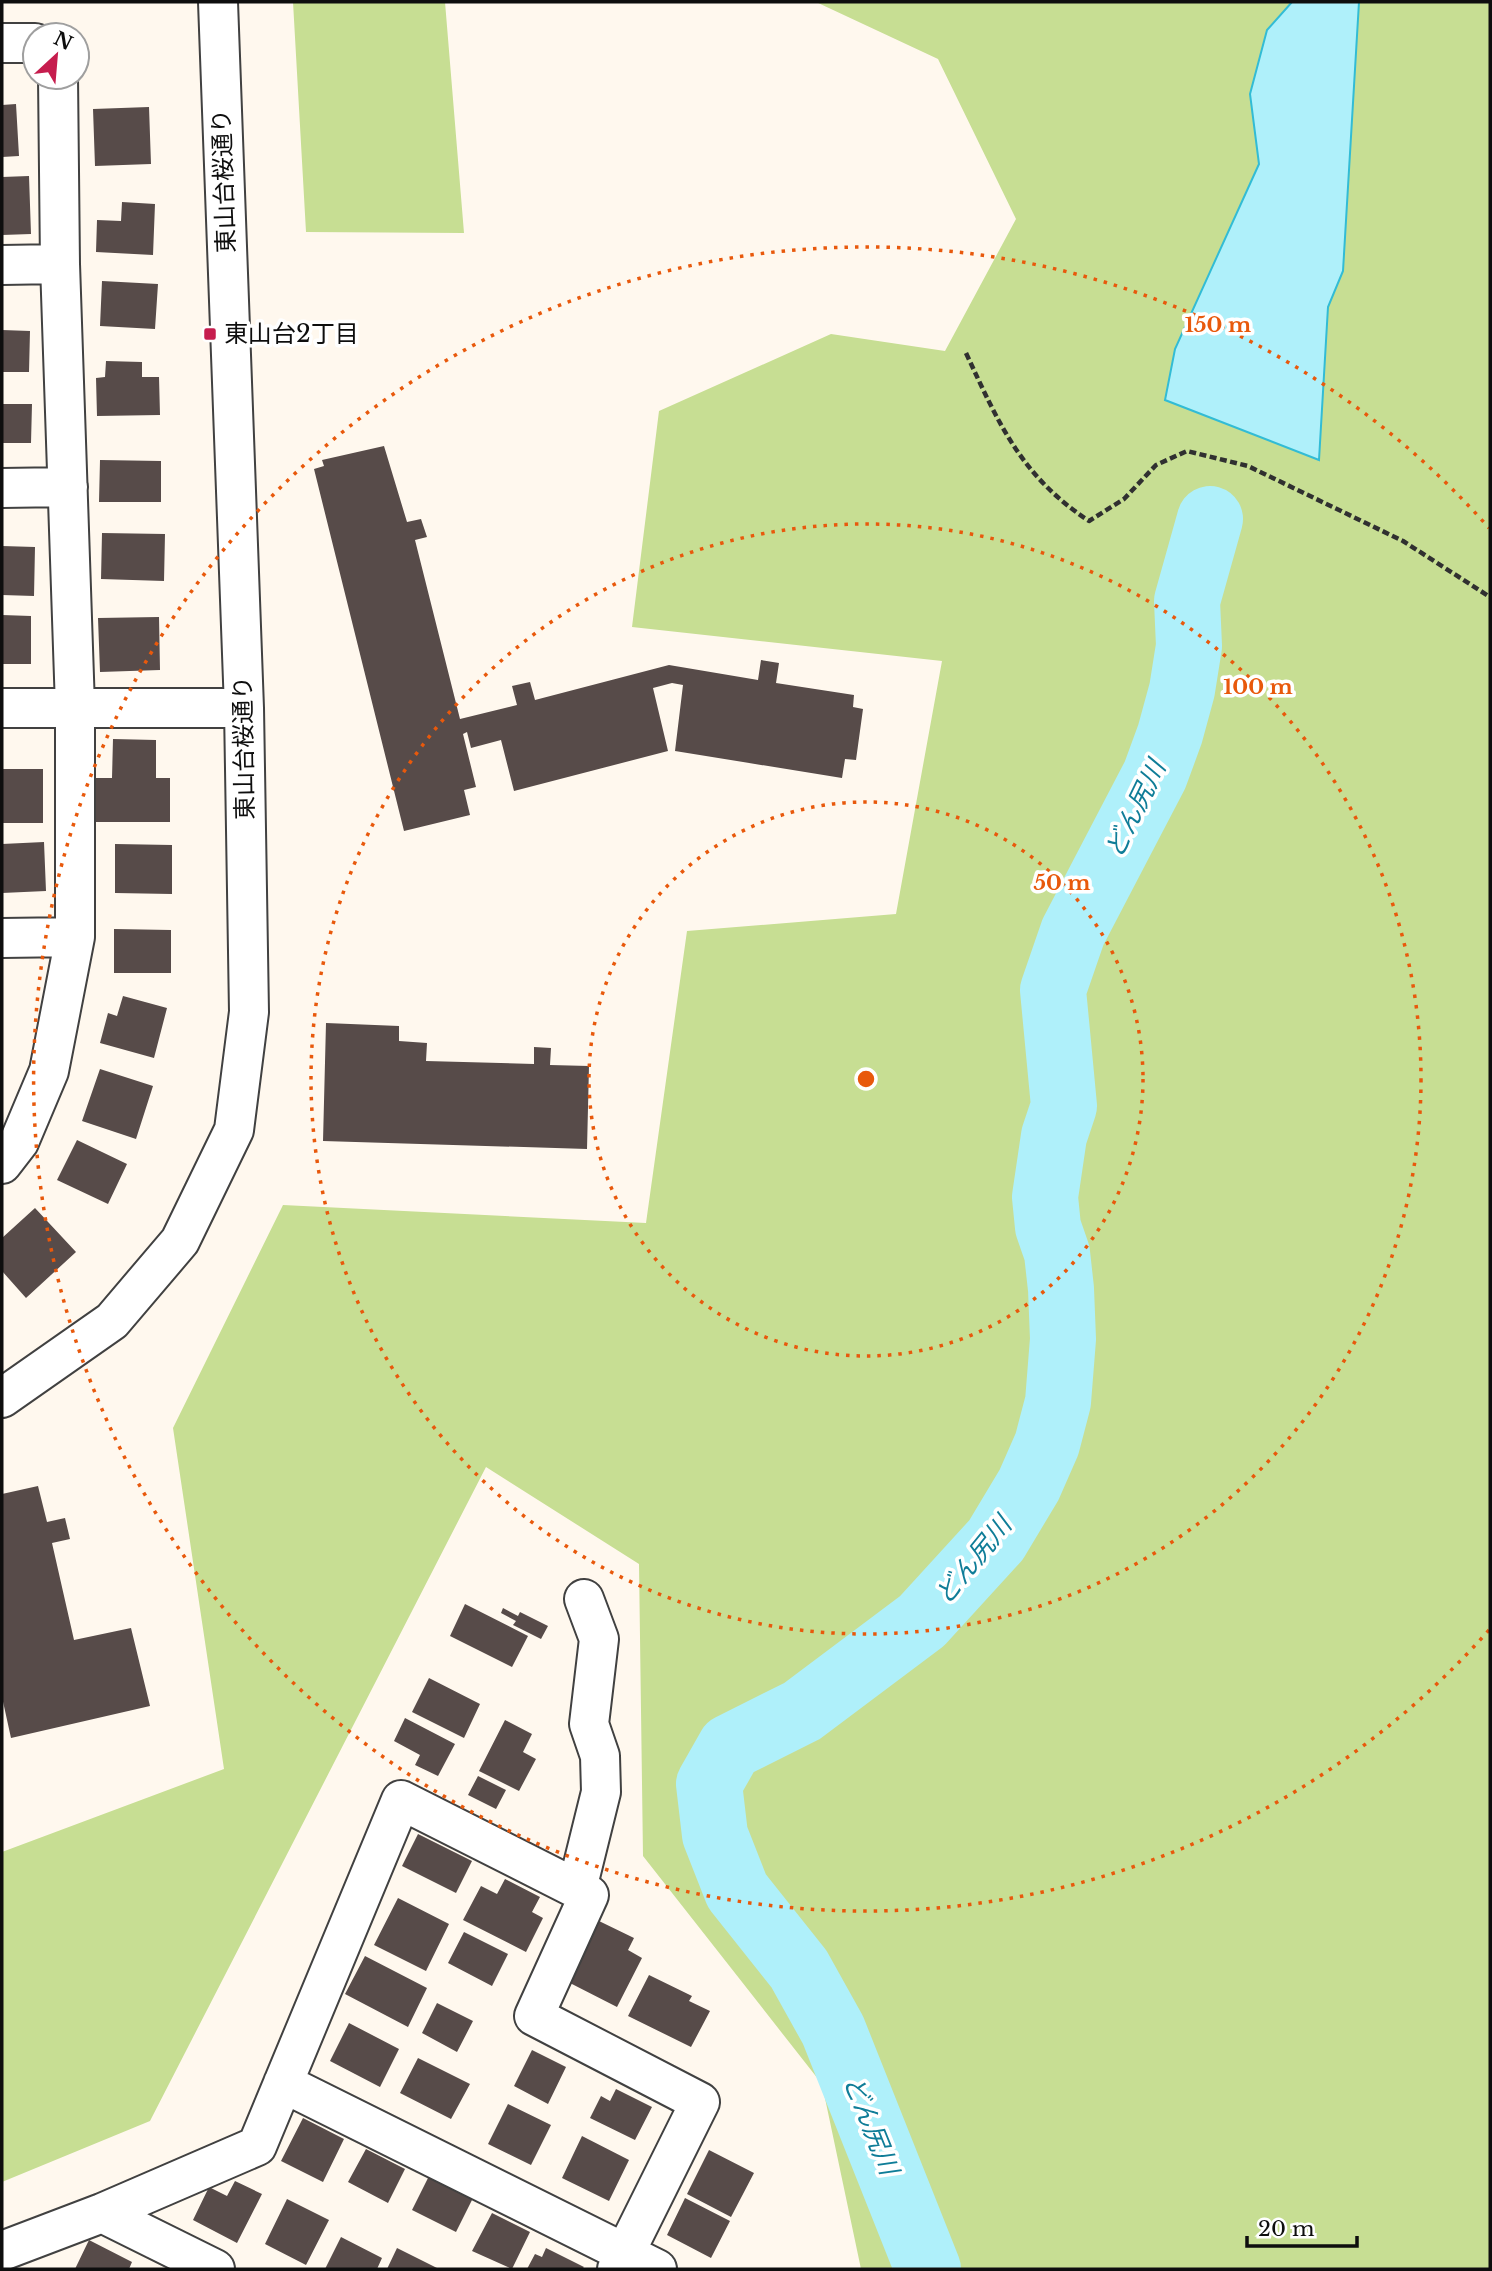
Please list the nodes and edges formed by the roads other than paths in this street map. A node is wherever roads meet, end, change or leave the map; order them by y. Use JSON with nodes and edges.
{"nodes":[{"id":1,"x":218,"y":2,"type":"edge"},
{"id":2,"x":2,"y":43,"type":"edge"},
{"id":3,"x":21,"y":43,"type":"edge"},
{"id":4,"x":58,"y":91,"type":"edge"},
{"id":5,"x":60,"y":264,"type":"junction"},
{"id":6,"x":2,"y":265,"type":"edge"},
{"id":7,"x":68,"y":486,"type":"junction"},
{"id":8,"x":2,"y":488,"type":"edge"},
{"id":9,"x":75,"y":707,"type":"junction"},
{"id":10,"x":2,"y":708,"type":"edge"},
{"id":11,"x":244,"y":708,"type":"junction"},
{"id":12,"x":75,"y":937,"type":"junction"},
{"id":13,"x":2,"y":938,"type":"edge"},
{"id":14,"x":2,"y":1164,"type":"edge"},
{"id":15,"x":2,"y":1398,"type":"edge"},
{"id":16,"x":584,"y":1599,"type":"dead end"},
{"id":17,"x":577,"y":1889,"type":"junction"},
{"id":18,"x":283,"y":2083,"type":"junction"},
{"id":19,"x":102,"y":2213,"type":"junction"},
{"id":20,"x":2,"y":2251,"type":"edge"},
{"id":21,"x":633,"y":2264,"type":"edge"},
{"id":22,"x":215,"y":2269,"type":"edge"}],
"edges":[{"from":1,"to":11,"type":"street","name":"東山台桜通り"},
{"from":2,"to":3,"type":"street"},
{"from":4,"to":5,"type":"street"},
{"from":5,"to":6,"type":"street"},
{"from":5,"to":7,"type":"street"},
{"from":7,"to":8,"type":"street"},
{"from":7,"to":9,"type":"street"},
{"from":9,"to":10,"type":"street"},
{"from":9,"to":11,"type":"street"},
{"from":9,"to":12,"type":"street"},
{"from":11,"to":15,"type":"street","name":"東山台桜通り"},
{"from":12,"to":13,"type":"street"},
{"from":12,"to":14,"type":"street"},
{"from":16,"to":17,"type":"street"},
{"from":17,"to":18,"type":"street"},
{"from":17,"to":21,"type":"street"},
{"from":18,"to":19,"type":"street"},
{"from":18,"to":21,"type":"street"},
{"from":19,"to":20,"type":"street"},
{"from":19,"to":22,"type":"street"}]}
